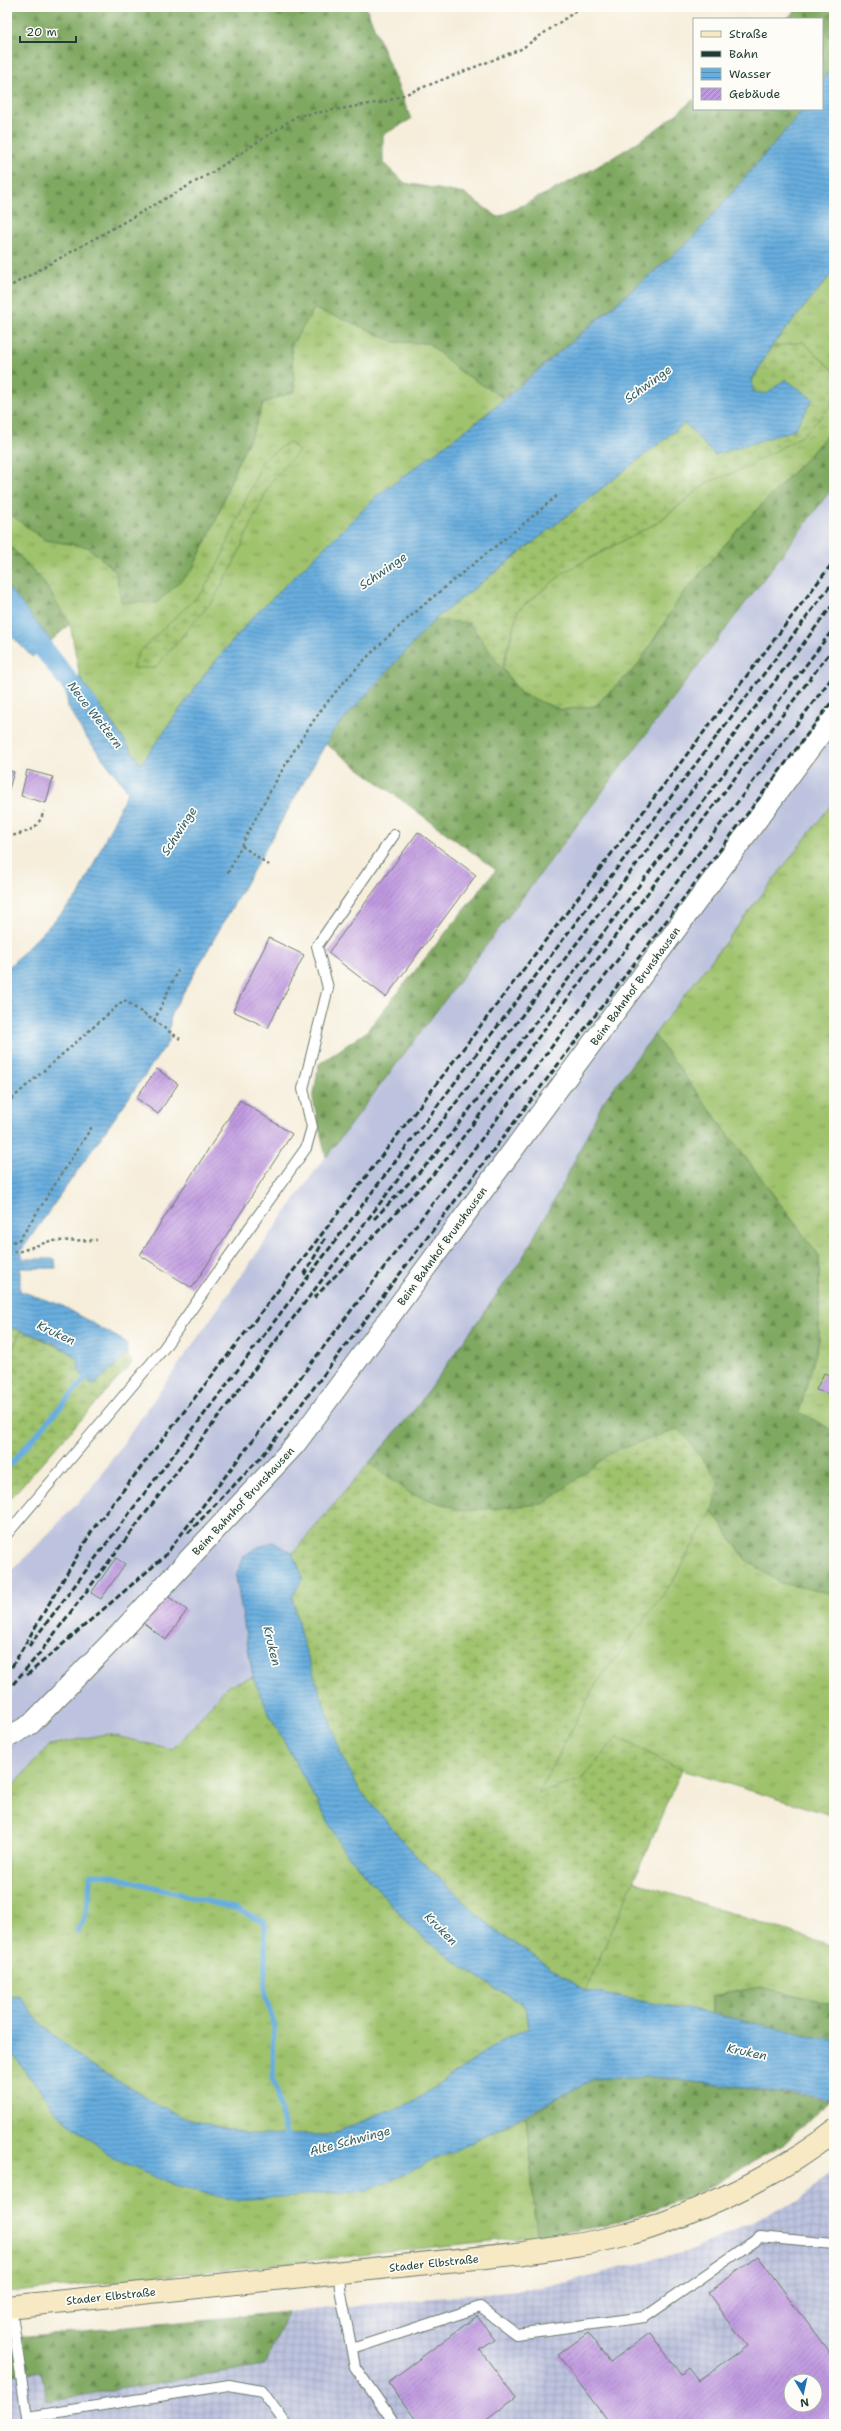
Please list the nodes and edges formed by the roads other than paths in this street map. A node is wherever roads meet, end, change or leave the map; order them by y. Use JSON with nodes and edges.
{"nodes":[{"id":1,"x":834,"y":716,"type":"edge"},
{"id":2,"x":394,"y":836,"type":"dead end"},
{"id":3,"x":7,"y":1534,"type":"edge"},
{"id":4,"x":7,"y":1738,"type":"edge"},
{"id":5,"x":834,"y":2131,"type":"edge"},
{"id":6,"x":834,"y":2244,"type":"edge"},
{"id":7,"x":339,"y":2273,"type":"junction"},
{"id":8,"x":9,"y":2307,"type":"edge"},
{"id":9,"x":352,"y":2349,"type":"junction"},
{"id":10,"x":27,"y":2420,"type":"edge"},
{"id":11,"x":286,"y":2424,"type":"edge"},
{"id":12,"x":394,"y":2424,"type":"edge"}],
"edges":[{"from":1,"to":4,"type":"street","name":"Beim Bahnhof Brunshausen"},
{"from":2,"to":3,"type":"lane"},
{"from":5,"to":7,"type":"street","name":"Stader Elbstraße"},
{"from":6,"to":9,"type":"lane"},
{"from":7,"to":8,"type":"street","name":"Stader Elbstraße"},
{"from":7,"to":9,"type":"lane"},
{"from":8,"to":10,"type":"lane"},
{"from":9,"to":12,"type":"lane"},
{"from":10,"to":11,"type":"lane"}]}
